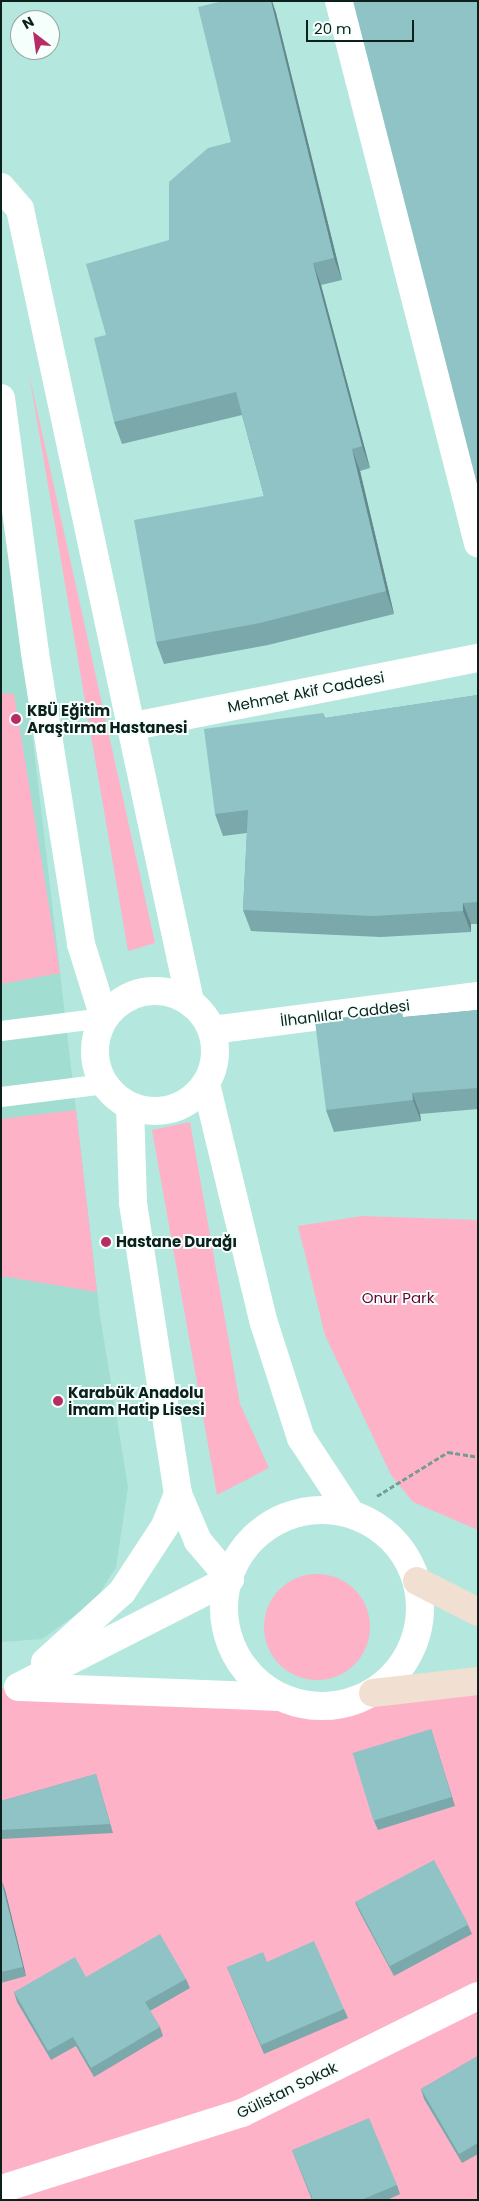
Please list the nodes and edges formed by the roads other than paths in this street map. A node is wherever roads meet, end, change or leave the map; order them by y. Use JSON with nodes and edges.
{"nodes":[{"id":1,"x":339,"y":1,"type":"edge"},
{"id":2,"x":1,"y":187,"type":"edge"},
{"id":3,"x":1,"y":398,"type":"edge"},
{"id":4,"x":478,"y":543,"type":"edge"},
{"id":5,"x":478,"y":658,"type":"edge"},
{"id":6,"x":134,"y":726,"type":"junction"},
{"id":7,"x":478,"y":996,"type":"edge"},
{"id":8,"x":190,"y":1001,"type":"junction"},
{"id":9,"x":104,"y":1018,"type":"junction"},
{"id":10,"x":212,"y":1030,"type":"junction"},
{"id":11,"x":1,"y":1031,"type":"edge"},
{"id":12,"x":105,"y":1084,"type":"junction"},
{"id":13,"x":206,"y":1084,"type":"junction"},
{"id":14,"x":1,"y":1097,"type":"edge"},
{"id":15,"x":130,"y":1106,"type":"junction"},
{"id":16,"x":178,"y":1494,"type":"junction"},
{"id":17,"x":352,"y":1514,"type":"junction"},
{"id":18,"x":230,"y":1579,"type":"junction"},
{"id":19,"x":417,"y":1580,"type":"junction"},
{"id":20,"x":478,"y":1612,"type":"edge"},
{"id":21,"x":478,"y":1681,"type":"edge"},
{"id":22,"x":10,"y":1687,"type":"edge"},
{"id":23,"x":373,"y":1693,"type":"junction"},
{"id":24,"x":279,"y":1698,"type":"junction"},
{"id":25,"x":478,"y":1996,"type":"edge"},
{"id":26,"x":1,"y":2188,"type":"edge"}],
"edges":[{"from":1,"to":4,"type":"street"},
{"from":2,"to":6,"type":"street"},
{"from":3,"to":9,"type":"street"},
{"from":5,"to":6,"type":"street","name":"Mehmet Akif Caddesi"},
{"from":6,"to":8,"type":"street"},
{"from":7,"to":10,"type":"street","name":"İlhanlılar Caddesi"},
{"from":8,"to":9,"type":"street"},
{"from":8,"to":10,"type":"street"},
{"from":9,"to":11,"type":"lane"},
{"from":9,"to":12,"type":"street"},
{"from":10,"to":13,"type":"street"},
{"from":12,"to":14,"type":"lane"},
{"from":12,"to":15,"type":"street"},
{"from":13,"to":15,"type":"street"},
{"from":13,"to":17,"type":"street"},
{"from":15,"to":16,"type":"street"},
{"from":16,"to":18,"type":"street"},
{"from":16,"to":22,"type":"street"},
{"from":17,"to":18,"type":"street"},
{"from":17,"to":19,"type":"street"},
{"from":18,"to":22,"type":"street"},
{"from":18,"to":24,"type":"street"},
{"from":19,"to":20,"type":"main road"},
{"from":19,"to":23,"type":"street"},
{"from":21,"to":23,"type":"main road"},
{"from":22,"to":24,"type":"street"},
{"from":23,"to":24,"type":"street"},
{"from":25,"to":26,"type":"street","name":"Gülistan Sokak"}]}
